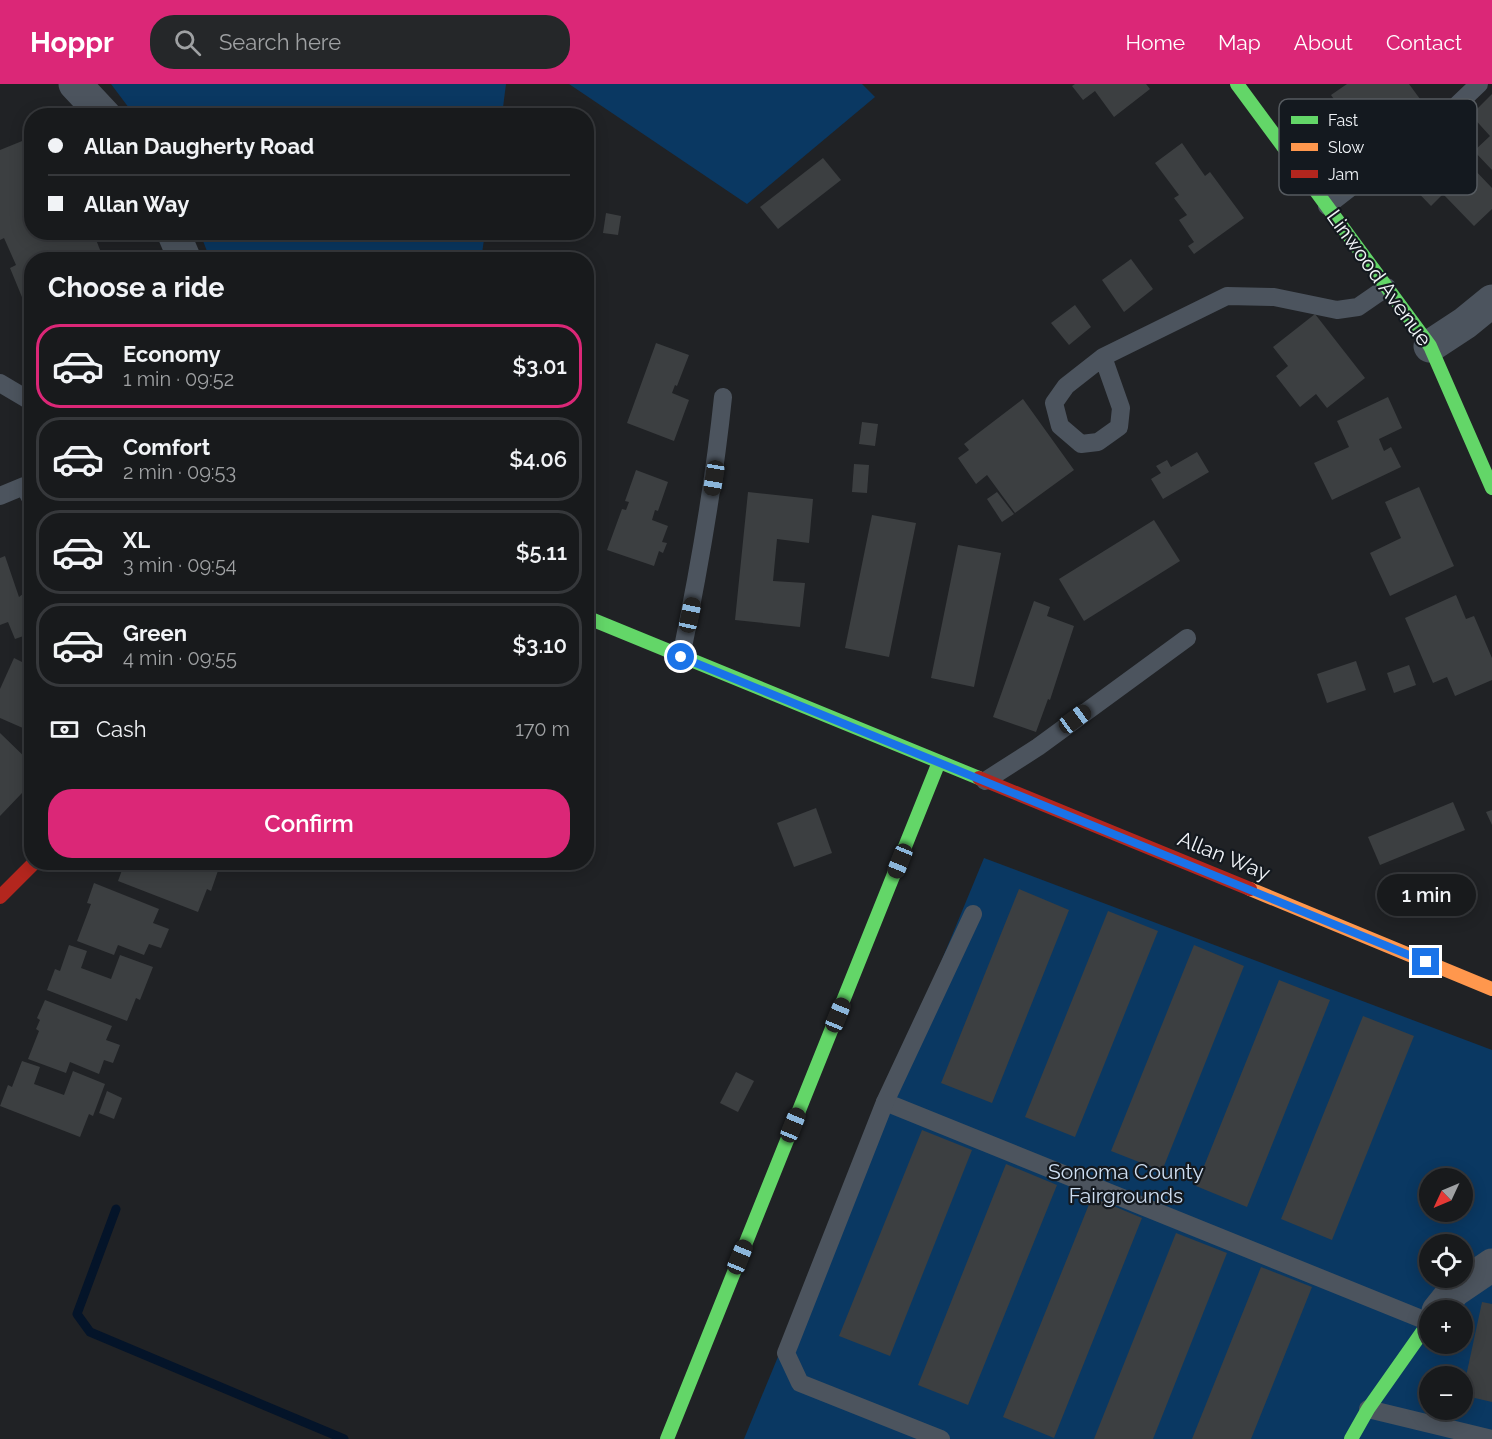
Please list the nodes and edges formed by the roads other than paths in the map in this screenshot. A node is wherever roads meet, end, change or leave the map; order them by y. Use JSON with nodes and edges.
{"nodes":[{"id":1,"x":75,"y":84,"type":"edge"},
{"id":2,"x":1237,"y":84,"type":"edge"},
{"id":3,"x":1479,"y":84,"type":"edge"},
{"id":4,"x":1463,"y":99,"type":"edge"},
{"id":5,"x":98,"y":108,"type":"edge"},
{"id":6,"x":1279,"y":141,"type":"edge"},
{"id":7,"x":1319,"y":195,"type":"edge"},
{"id":8,"x":1341,"y":195,"type":"edge"},
{"id":9,"x":1327,"y":206,"type":"junction"},
{"id":10,"x":1387,"y":287,"type":"junction"},
{"id":11,"x":1492,"y":301,"type":"edge"},
{"id":12,"x":1430,"y":346,"type":"junction"},
{"id":13,"x":1103,"y":357,"type":"junction"},
{"id":14,"x":0,"y":383,"type":"edge"},
{"id":15,"x":24,"y":397,"type":"edge"},
{"id":16,"x":723,"y":397,"type":"dead end"},
{"id":17,"x":24,"y":486,"type":"edge"},
{"id":18,"x":1492,"y":488,"type":"edge"},
{"id":19,"x":0,"y":496,"type":"edge"},
{"id":20,"x":594,"y":620,"type":"edge"},
{"id":21,"x":1186,"y":638,"type":"dead end"},
{"id":22,"x":681,"y":657,"type":"junction"},
{"id":23,"x":939,"y":762,"type":"junction"},
{"id":24,"x":985,"y":781,"type":"junction"},
{"id":25,"x":28,"y":870,"type":"edge"},
{"id":26,"x":0,"y":897,"type":"edge"},
{"id":27,"x":973,"y":914,"type":"dead end"},
{"id":28,"x":1492,"y":989,"type":"edge"},
{"id":29,"x":885,"y":1102,"type":"junction"},
{"id":30,"x":1492,"y":1265,"type":"edge"},
{"id":31,"x":1447,"y":1300,"type":"edge"},
{"id":32,"x":1419,"y":1317,"type":"edge"},
{"id":33,"x":1419,"y":1336,"type":"edge"},
{"id":34,"x":1368,"y":1410,"type":"junction"},
{"id":35,"x":667,"y":1439,"type":"edge"},
{"id":36,"x":941,"y":1439,"type":"edge"},
{"id":37,"x":1351,"y":1439,"type":"edge"},
{"id":38,"x":1492,"y":1439,"type":"edge"}],
"edges":[{"from":1,"to":5,"type":"street"},
{"from":2,"to":6,"type":"street","name":"Linwood Avenue"},
{"from":3,"to":4,"type":"lane"},
{"from":7,"to":9,"type":"street","name":"Linwood Avenue"},
{"from":8,"to":9,"type":"lane"},
{"from":9,"to":10,"type":"street","name":"Linwood Avenue"},
{"from":10,"to":12,"type":"street","name":"Linwood Avenue"},
{"from":10,"to":13,"type":"lane"},
{"from":11,"to":12,"type":"street"},
{"from":12,"to":18,"type":"street","name":"Linwood Avenue"},
{"from":13,"to":13,"type":"lane"},
{"from":14,"to":15,"type":"lane"},
{"from":16,"to":22,"type":"lane"},
{"from":17,"to":19,"type":"lane"},
{"from":20,"to":22,"type":"street","name":"Allan Way"},
{"from":21,"to":24,"type":"lane"},
{"from":22,"to":23,"type":"street","name":"Allan Way"},
{"from":23,"to":24,"type":"street","name":"Allan Way"},
{"from":23,"to":35,"type":"street"},
{"from":24,"to":28,"type":"street","name":"Allan Way"},
{"from":25,"to":26,"type":"street"},
{"from":27,"to":29,"type":"lane"},
{"from":29,"to":32,"type":"lane"},
{"from":29,"to":36,"type":"lane"},
{"from":30,"to":31,"type":"street"},
{"from":33,"to":34,"type":"street"},
{"from":34,"to":37,"type":"street"},
{"from":34,"to":38,"type":"lane"}]}
